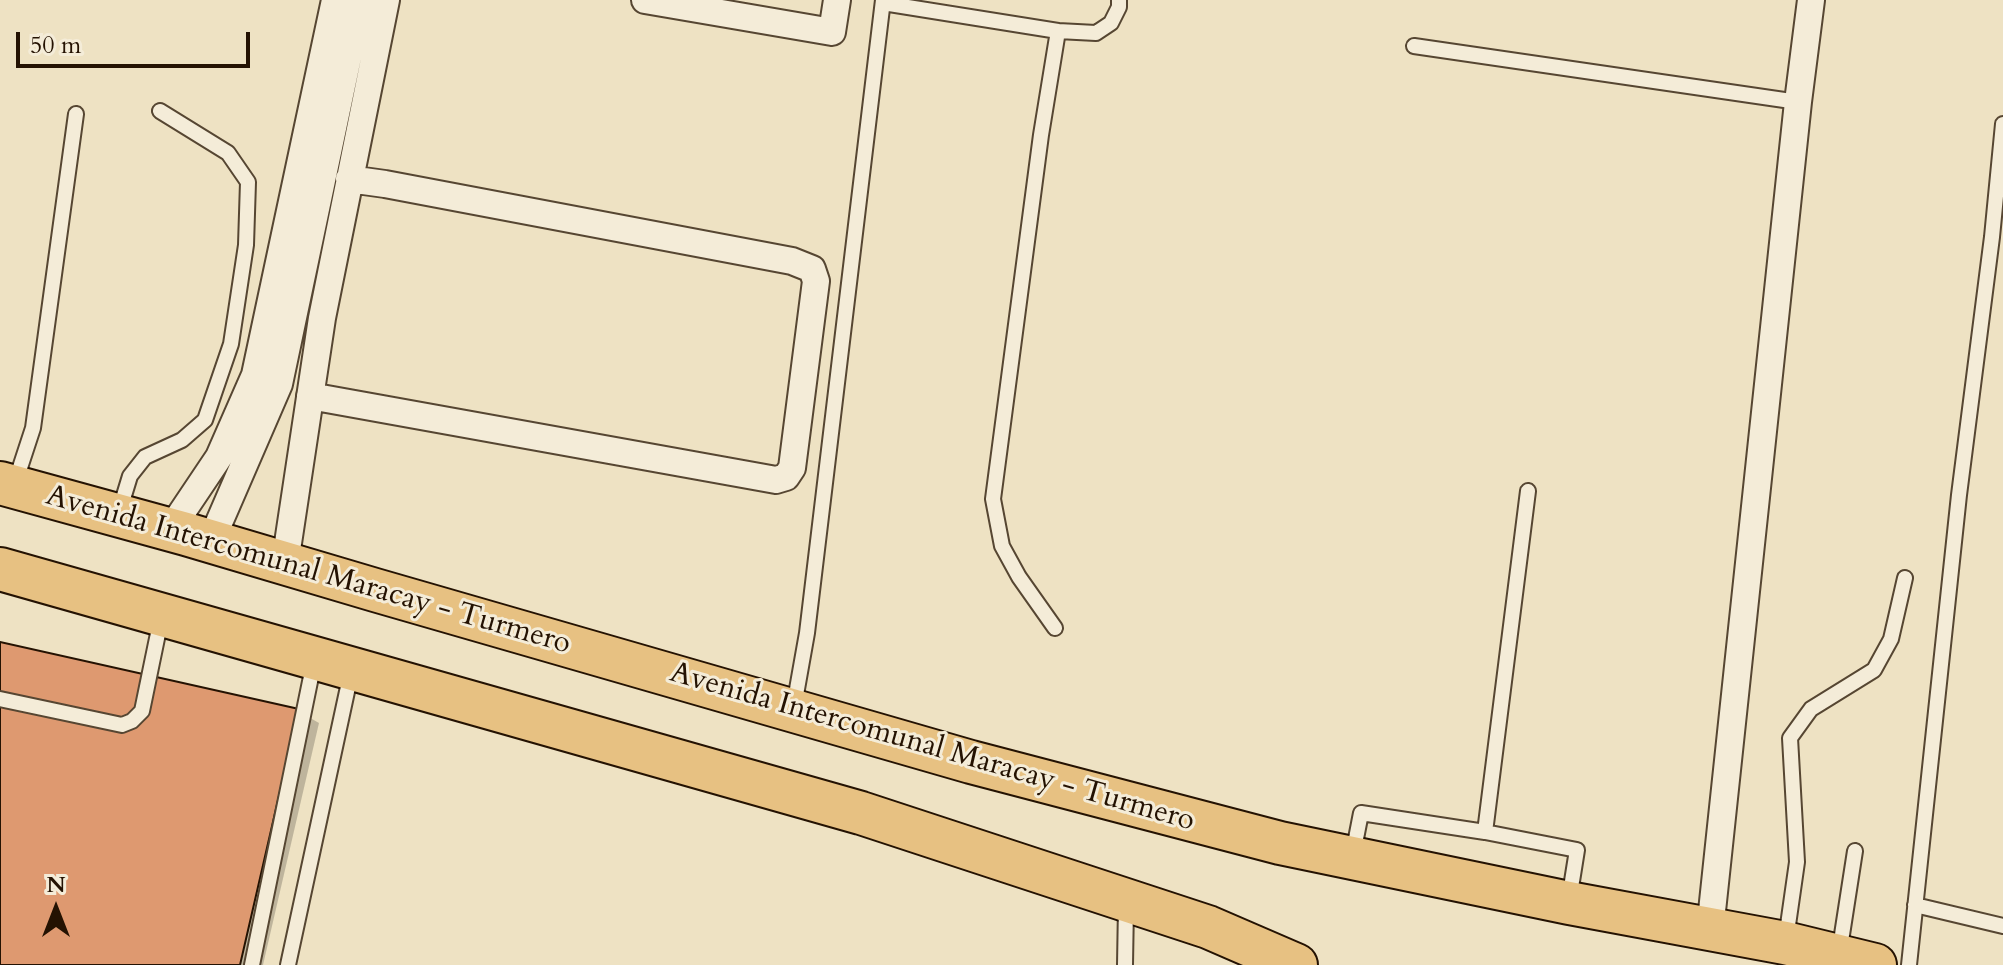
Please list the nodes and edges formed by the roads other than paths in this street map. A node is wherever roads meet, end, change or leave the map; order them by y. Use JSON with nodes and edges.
{"nodes":[{"id":1,"x":335,"y":0,"type":"edge"},
{"id":2,"x":360,"y":0,"type":"edge"},
{"id":3,"x":386,"y":0,"type":"edge"},
{"id":4,"x":645,"y":0,"type":"edge"},
{"id":5,"x":837,"y":0,"type":"edge"},
{"id":6,"x":1119,"y":0,"type":"edge"},
{"id":7,"x":1811,"y":0,"type":"edge"},
{"id":8,"x":883,"y":1,"type":"edge"},
{"id":9,"x":1058,"y":31,"type":"junction"},
{"id":10,"x":1414,"y":46,"type":"dead end"},
{"id":11,"x":1798,"y":102,"type":"junction"},
{"id":12,"x":160,"y":111,"type":"dead end"},
{"id":13,"x":76,"y":114,"type":"dead end"},
{"id":14,"x":2003,"y":124,"type":"edge"},
{"id":15,"x":349,"y":179,"type":"junction"},
{"id":16,"x":1997,"y":236,"type":"edge"},
{"id":17,"x":310,"y":396,"type":"junction"},
{"id":18,"x":7,"y":485,"type":"edge"},
{"id":19,"x":1528,"y":491,"type":"dead end"},
{"id":20,"x":117,"y":516,"type":"junction"},
{"id":21,"x":170,"y":530,"type":"junction"},
{"id":22,"x":211,"y":541,"type":"junction"},
{"id":23,"x":285,"y":563,"type":"junction"},
{"id":24,"x":0,"y":569,"type":"edge"},
{"id":25,"x":1905,"y":578,"type":"dead end"},
{"id":26,"x":162,"y":615,"type":"junction"},
{"id":27,"x":1055,"y":628,"type":"dead end"},
{"id":28,"x":334,"y":663,"type":"junction"},
{"id":29,"x":0,"y":699,"type":"edge"},
{"id":30,"x":794,"y":710,"type":"junction"},
{"id":31,"x":1485,"y":832,"type":"junction"},
{"id":32,"x":1855,"y":851,"type":"dead end"},
{"id":33,"x":1353,"y":858,"type":"junction"},
{"id":34,"x":1126,"y":900,"type":"junction"},
{"id":35,"x":1569,"y":903,"type":"junction"},
{"id":36,"x":1915,"y":905,"type":"junction"},
{"id":37,"x":2003,"y":926,"type":"edge"},
{"id":38,"x":1710,"y":930,"type":"junction"},
{"id":39,"x":1785,"y":943,"type":"junction"},
{"id":40,"x":1857,"y":961,"type":"edge"},
{"id":41,"x":252,"y":965,"type":"edge"},
{"id":42,"x":288,"y":965,"type":"edge"},
{"id":43,"x":1125,"y":965,"type":"edge"},
{"id":44,"x":1296,"y":965,"type":"edge"},
{"id":45,"x":1909,"y":965,"type":"edge"}],
"edges":[{"from":1,"to":21,"type":"street"},
{"from":2,"to":22,"type":"street"},
{"from":3,"to":15,"type":"street"},
{"from":4,"to":5,"type":"street"},
{"from":6,"to":9,"type":"lane"},
{"from":7,"to":11,"type":"street"},
{"from":8,"to":9,"type":"lane"},
{"from":8,"to":30,"type":"lane"},
{"from":9,"to":27,"type":"lane"},
{"from":10,"to":11,"type":"lane"},
{"from":11,"to":38,"type":"street"},
{"from":12,"to":20,"type":"lane"},
{"from":13,"to":18,"type":"lane"},
{"from":14,"to":16,"type":"lane"},
{"from":15,"to":17,"type":"street"},
{"from":15,"to":17,"type":"street"},
{"from":16,"to":36,"type":"lane"},
{"from":17,"to":23,"type":"street"},
{"from":18,"to":20,"type":"main road","name":"Avenida Intercomunal Maracay - Turmero"},
{"from":19,"to":31,"type":"lane"},
{"from":20,"to":21,"type":"main road","name":"Avenida Intercomunal Maracay - Turmero"},
{"from":21,"to":22,"type":"main road","name":"Avenida Intercomunal Maracay - Turmero"},
{"from":22,"to":23,"type":"main road","name":"Avenida Intercomunal Maracay - Turmero"},
{"from":23,"to":30,"type":"main road","name":"Avenida Intercomunal Maracay - Turmero"},
{"from":24,"to":26,"type":"main road"},
{"from":25,"to":39,"type":"lane"},
{"from":26,"to":28,"type":"main road"},
{"from":26,"to":29,"type":"lane"},
{"from":28,"to":34,"type":"main road"},
{"from":28,"to":41,"type":"lane"},
{"from":28,"to":42,"type":"lane"},
{"from":30,"to":33,"type":"main road","name":"Avenida Intercomunal Maracay - Turmero"},
{"from":31,"to":33,"type":"lane"},
{"from":31,"to":35,"type":"lane"},
{"from":32,"to":40,"type":"lane"},
{"from":33,"to":35,"type":"main road","name":"Avenida Intercomunal Maracay - Turmero"},
{"from":34,"to":43,"type":"lane"},
{"from":34,"to":44,"type":"main road"},
{"from":35,"to":38,"type":"main road","name":"Avenida Intercomunal Maracay - Turmero"},
{"from":36,"to":37,"type":"lane"},
{"from":36,"to":45,"type":"lane"},
{"from":38,"to":39,"type":"main road","name":"Avenida Intercomunal Maracay - Turmero"},
{"from":39,"to":40,"type":"main road","name":"Avenida Intercomunal Maracay - Turmero"}]}
